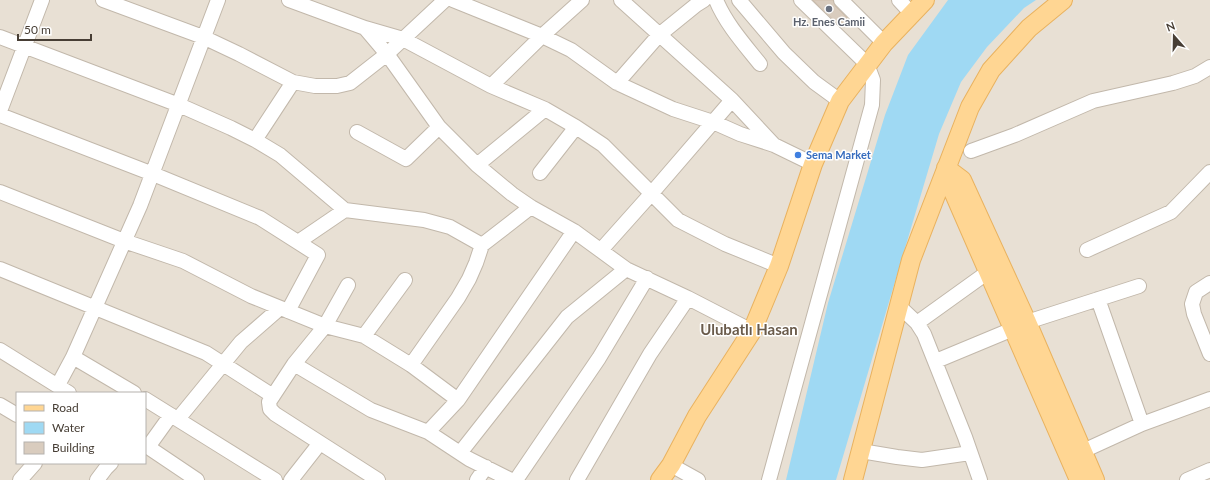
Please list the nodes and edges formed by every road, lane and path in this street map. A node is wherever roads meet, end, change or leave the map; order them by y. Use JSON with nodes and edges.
{"nodes":[{"id":1,"x":42,"y":0,"type":"edge"},
{"id":2,"x":103,"y":0,"type":"edge"},
{"id":3,"x":218,"y":0,"type":"edge"},
{"id":4,"x":289,"y":0,"type":"edge"},
{"id":5,"x":444,"y":0,"type":"edge"},
{"id":6,"x":453,"y":0,"type":"edge"},
{"id":7,"x":582,"y":0,"type":"edge"},
{"id":8,"x":621,"y":0,"type":"edge"},
{"id":9,"x":704,"y":0,"type":"edge"},
{"id":10,"x":716,"y":0,"type":"edge"},
{"id":11,"x":739,"y":0,"type":"edge"},
{"id":12,"x":801,"y":0,"type":"edge"},
{"id":13,"x":841,"y":0,"type":"edge"},
{"id":14,"x":899,"y":0,"type":"edge"},
{"id":15,"x":925,"y":0,"type":"edge"},
{"id":16,"x":1063,"y":0,"type":"edge"},
{"id":17,"x":912,"y":14,"type":"junction"},
{"id":18,"x":365,"y":28,"type":"junction"},
{"id":19,"x":659,"y":35,"type":"junction"},
{"id":20,"x":542,"y":36,"type":"junction"},
{"id":21,"x":0,"y":37,"type":"edge"},
{"id":22,"x":203,"y":37,"type":"junction"},
{"id":23,"x":403,"y":39,"type":"junction"},
{"id":24,"x":884,"y":43,"type":"junction"},
{"id":25,"x":25,"y":46,"type":"junction"},
{"id":26,"x":386,"y":54,"type":"junction"},
{"id":27,"x":760,"y":64,"type":"dead end"},
{"id":28,"x":868,"y":64,"type":"junction"},
{"id":29,"x":1210,"y":67,"type":"edge"},
{"id":30,"x":293,"y":82,"type":"junction"},
{"id":31,"x":617,"y":83,"type":"junction"},
{"id":32,"x":491,"y":86,"type":"junction"},
{"id":33,"x":732,"y":100,"type":"junction"},
{"id":34,"x":840,"y":101,"type":"junction"},
{"id":35,"x":179,"y":104,"type":"junction"},
{"id":36,"x":545,"y":109,"type":"junction"},
{"id":37,"x":0,"y":111,"type":"edge"},
{"id":38,"x":0,"y":115,"type":"edge"},
{"id":39,"x":713,"y":122,"type":"junction"},
{"id":40,"x":439,"y":127,"type":"junction"},
{"id":41,"x":576,"y":127,"type":"junction"},
{"id":42,"x":357,"y":132,"type":"dead end"},
{"id":43,"x":255,"y":140,"type":"junction"},
{"id":44,"x":774,"y":145,"type":"junction"},
{"id":45,"x":971,"y":151,"type":"dead end"},
{"id":46,"x":813,"y":164,"type":"junction"},
{"id":47,"x":477,"y":165,"type":"junction"},
{"id":48,"x":1210,"y":172,"type":"edge"},
{"id":49,"x":540,"y":173,"type":"dead end"},
{"id":50,"x":153,"y":174,"type":"junction"},
{"id":51,"x":943,"y":175,"type":"junction"},
{"id":52,"x":0,"y":192,"type":"edge"},
{"id":53,"x":651,"y":194,"type":"junction"},
{"id":54,"x":531,"y":207,"type":"junction"},
{"id":55,"x":344,"y":210,"type":"junction"},
{"id":56,"x":574,"y":231,"type":"junction"},
{"id":57,"x":124,"y":241,"type":"junction"},
{"id":58,"x":298,"y":242,"type":"junction"},
{"id":59,"x":482,"y":245,"type":"junction"},
{"id":60,"x":601,"y":250,"type":"junction"},
{"id":61,"x":1087,"y":250,"type":"dead end"},
{"id":62,"x":779,"y":266,"type":"junction"},
{"id":63,"x":0,"y":269,"type":"edge"},
{"id":64,"x":626,"y":269,"type":"junction"},
{"id":65,"x":988,"y":272,"type":"junction"},
{"id":66,"x":647,"y":278,"type":"junction"},
{"id":67,"x":405,"y":280,"type":"dead end"},
{"id":68,"x":1210,"y":283,"type":"edge"},
{"id":69,"x":348,"y":285,"type":"dead end"},
{"id":70,"x":1139,"y":286,"type":"dead end"},
{"id":71,"x":688,"y":298,"type":"junction"},
{"id":72,"x":1098,"y":300,"type":"junction"},
{"id":73,"x":899,"y":306,"type":"junction"},
{"id":74,"x":95,"y":308,"type":"junction"},
{"id":75,"x":284,"y":309,"type":"junction"},
{"id":76,"x":917,"y":323,"type":"junction"},
{"id":77,"x":325,"y":326,"type":"junction"},
{"id":78,"x":1020,"y":326,"type":"junction"},
{"id":79,"x":752,"y":330,"type":"junction"},
{"id":80,"x":364,"y":336,"type":"junction"},
{"id":81,"x":1207,"y":339,"type":"edge"},
{"id":82,"x":0,"y":350,"type":"edge"},
{"id":83,"x":1210,"y":354,"type":"edge"},
{"id":84,"x":73,"y":356,"type":"junction"},
{"id":85,"x":936,"y":361,"type":"junction"},
{"id":86,"x":223,"y":364,"type":"junction"},
{"id":87,"x":294,"y":364,"type":"junction"},
{"id":88,"x":411,"y":364,"type":"junction"},
{"id":89,"x":63,"y":389,"type":"edge"},
{"id":90,"x":132,"y":392,"type":"edge"},
{"id":91,"x":273,"y":396,"type":"junction"},
{"id":92,"x":1210,"y":399,"type":"edge"},
{"id":93,"x":146,"y":400,"type":"edge"},
{"id":94,"x":458,"y":400,"type":"junction"},
{"id":95,"x":0,"y":405,"type":"edge"},
{"id":96,"x":16,"y":414,"type":"edge"},
{"id":97,"x":174,"y":417,"type":"junction"},
{"id":98,"x":1142,"y":424,"type":"junction"},
{"id":99,"x":428,"y":432,"type":"junction"},
{"id":100,"x":320,"y":443,"type":"junction"},
{"id":101,"x":147,"y":446,"type":"edge"},
{"id":102,"x":861,"y":451,"type":"junction"},
{"id":103,"x":1083,"y":451,"type":"junction"},
{"id":104,"x":460,"y":453,"type":"junction"},
{"id":105,"x":970,"y":453,"type":"junction"},
{"id":106,"x":34,"y":464,"type":"edge"},
{"id":107,"x":105,"y":465,"type":"edge"},
{"id":108,"x":671,"y":465,"type":"junction"},
{"id":109,"x":486,"y":467,"type":"junction"},
{"id":110,"x":1210,"y":470,"type":"edge"},
{"id":111,"x":20,"y":480,"type":"edge"},
{"id":112,"x":97,"y":480,"type":"edge"},
{"id":113,"x":196,"y":480,"type":"edge"},
{"id":114,"x":275,"y":480,"type":"edge"},
{"id":115,"x":292,"y":480,"type":"edge"},
{"id":116,"x":378,"y":480,"type":"edge"},
{"id":117,"x":477,"y":480,"type":"edge"},
{"id":118,"x":510,"y":480,"type":"edge"},
{"id":119,"x":516,"y":480,"type":"edge"},
{"id":120,"x":577,"y":480,"type":"edge"},
{"id":121,"x":660,"y":480,"type":"edge"},
{"id":122,"x":698,"y":480,"type":"edge"},
{"id":123,"x":769,"y":480,"type":"edge"},
{"id":124,"x":853,"y":480,"type":"edge"},
{"id":125,"x":980,"y":480,"type":"edge"},
{"id":126,"x":1079,"y":480,"type":"edge"},
{"id":127,"x":1095,"y":480,"type":"edge"},
{"id":128,"x":1187,"y":480,"type":"edge"}],
"edges":[{"from":1,"to":25,"type":"street"},
{"from":2,"to":22,"type":"street"},
{"from":3,"to":22,"type":"street"},
{"from":4,"to":18,"type":"street"},
{"from":5,"to":23,"type":"street"},
{"from":6,"to":20,"type":"street"},
{"from":7,"to":20,"type":"street"},
{"from":8,"to":19,"type":"street"},
{"from":9,"to":19,"type":"street"},
{"from":10,"to":27,"type":"street"},
{"from":11,"to":34,"type":"street"},
{"from":12,"to":28,"type":"street"},
{"from":13,"to":24,"type":"street"},
{"from":14,"to":17,"type":"street"},
{"from":15,"to":17,"type":"main road"},
{"from":16,"to":51,"type":"main road"},
{"from":17,"to":24,"type":"main road"},
{"from":18,"to":23,"type":"street"},
{"from":18,"to":26,"type":"street"},
{"from":19,"to":31,"type":"street"},
{"from":19,"to":33,"type":"street"},
{"from":20,"to":31,"type":"street"},
{"from":20,"to":32,"type":"street"},
{"from":21,"to":25,"type":"street"},
{"from":22,"to":30,"type":"street"},
{"from":22,"to":35,"type":"street"},
{"from":23,"to":26,"type":"street"},
{"from":23,"to":32,"type":"street"},
{"from":24,"to":28,"type":"main road"},
{"from":25,"to":35,"type":"street"},
{"from":25,"to":37,"type":"street"},
{"from":26,"to":30,"type":"street"},
{"from":26,"to":40,"type":"street"},
{"from":28,"to":34,"type":"main road"},
{"from":28,"to":123,"type":"street"},
{"from":29,"to":45,"type":"street"},
{"from":30,"to":43,"type":"street"},
{"from":31,"to":39,"type":"street"},
{"from":32,"to":36,"type":"street"},
{"from":33,"to":39,"type":"street"},
{"from":33,"to":44,"type":"street"},
{"from":34,"to":46,"type":"main road"},
{"from":35,"to":43,"type":"street"},
{"from":35,"to":50,"type":"street"},
{"from":36,"to":41,"type":"street"},
{"from":36,"to":47,"type":"street"},
{"from":38,"to":50,"type":"street"},
{"from":39,"to":44,"type":"street"},
{"from":39,"to":53,"type":"street"},
{"from":40,"to":42,"type":"street"},
{"from":40,"to":47,"type":"street"},
{"from":41,"to":49,"type":"street"},
{"from":41,"to":53,"type":"street"},
{"from":43,"to":55,"type":"street"},
{"from":44,"to":46,"type":"street"},
{"from":46,"to":62,"type":"main road"},
{"from":47,"to":54,"type":"street"},
{"from":48,"to":61,"type":"street"},
{"from":50,"to":57,"type":"street"},
{"from":50,"to":58,"type":"street"},
{"from":51,"to":65,"type":"main road"},
{"from":51,"to":73,"type":"main road"},
{"from":51,"to":78,"type":"main road"},
{"from":52,"to":57,"type":"street"},
{"from":53,"to":60,"type":"street"},
{"from":53,"to":62,"type":"street"},
{"from":54,"to":56,"type":"street"},
{"from":54,"to":59,"type":"street"},
{"from":55,"to":58,"type":"street"},
{"from":55,"to":59,"type":"street"},
{"from":56,"to":60,"type":"street"},
{"from":56,"to":94,"type":"street"},
{"from":57,"to":74,"type":"street"},
{"from":57,"to":75,"type":"street"},
{"from":58,"to":75,"type":"street"},
{"from":59,"to":88,"type":"street"},
{"from":60,"to":64,"type":"street"},
{"from":62,"to":79,"type":"main road"},
{"from":63,"to":74,"type":"street"},
{"from":64,"to":66,"type":"street"},
{"from":64,"to":104,"type":"street"},
{"from":65,"to":76,"type":"street"},
{"from":65,"to":78,"type":"main road"},
{"from":66,"to":71,"type":"street"},
{"from":66,"to":119,"type":"street"},
{"from":67,"to":80,"type":"street"},
{"from":68,"to":81,"type":"street"},
{"from":69,"to":77,"type":"street"},
{"from":70,"to":72,"type":"street"},
{"from":71,"to":79,"type":"street"},
{"from":71,"to":120,"type":"street"},
{"from":72,"to":78,"type":"street"},
{"from":72,"to":98,"type":"street"},
{"from":73,"to":76,"type":"street"},
{"from":73,"to":102,"type":"main road"},
{"from":74,"to":84,"type":"street"},
{"from":74,"to":86,"type":"street"},
{"from":75,"to":77,"type":"street"},
{"from":75,"to":86,"type":"street"},
{"from":76,"to":85,"type":"street"},
{"from":77,"to":80,"type":"street"},
{"from":77,"to":87,"type":"street"},
{"from":78,"to":85,"type":"street"},
{"from":78,"to":103,"type":"main road"},
{"from":78,"to":126,"type":"main road"},
{"from":79,"to":108,"type":"main road"},
{"from":80,"to":88,"type":"street"},
{"from":81,"to":83,"type":"street"},
{"from":82,"to":89,"type":"street"},
{"from":84,"to":89,"type":"street"},
{"from":84,"to":90,"type":"street"},
{"from":85,"to":105,"type":"street"},
{"from":86,"to":91,"type":"street"},
{"from":86,"to":97,"type":"street"},
{"from":87,"to":91,"type":"street"},
{"from":87,"to":99,"type":"street"},
{"from":88,"to":94,"type":"street"},
{"from":91,"to":100,"type":"street"},
{"from":92,"to":98,"type":"street"},
{"from":93,"to":97,"type":"street"},
{"from":94,"to":99,"type":"street"},
{"from":95,"to":96,"type":"street"},
{"from":97,"to":101,"type":"street"},
{"from":97,"to":114,"type":"street"},
{"from":98,"to":103,"type":"street"},
{"from":99,"to":104,"type":"street"},
{"from":100,"to":115,"type":"street"},
{"from":100,"to":116,"type":"street"},
{"from":101,"to":113,"type":"street"},
{"from":102,"to":105,"type":"street"},
{"from":102,"to":124,"type":"main road"},
{"from":103,"to":127,"type":"main road"},
{"from":104,"to":109,"type":"street"},
{"from":105,"to":125,"type":"street"},
{"from":106,"to":111,"type":"street"},
{"from":107,"to":112,"type":"street"},
{"from":108,"to":121,"type":"main road"},
{"from":108,"to":122,"type":"street"},
{"from":109,"to":117,"type":"street"},
{"from":109,"to":118,"type":"street"},
{"from":110,"to":128,"type":"street"}]}
